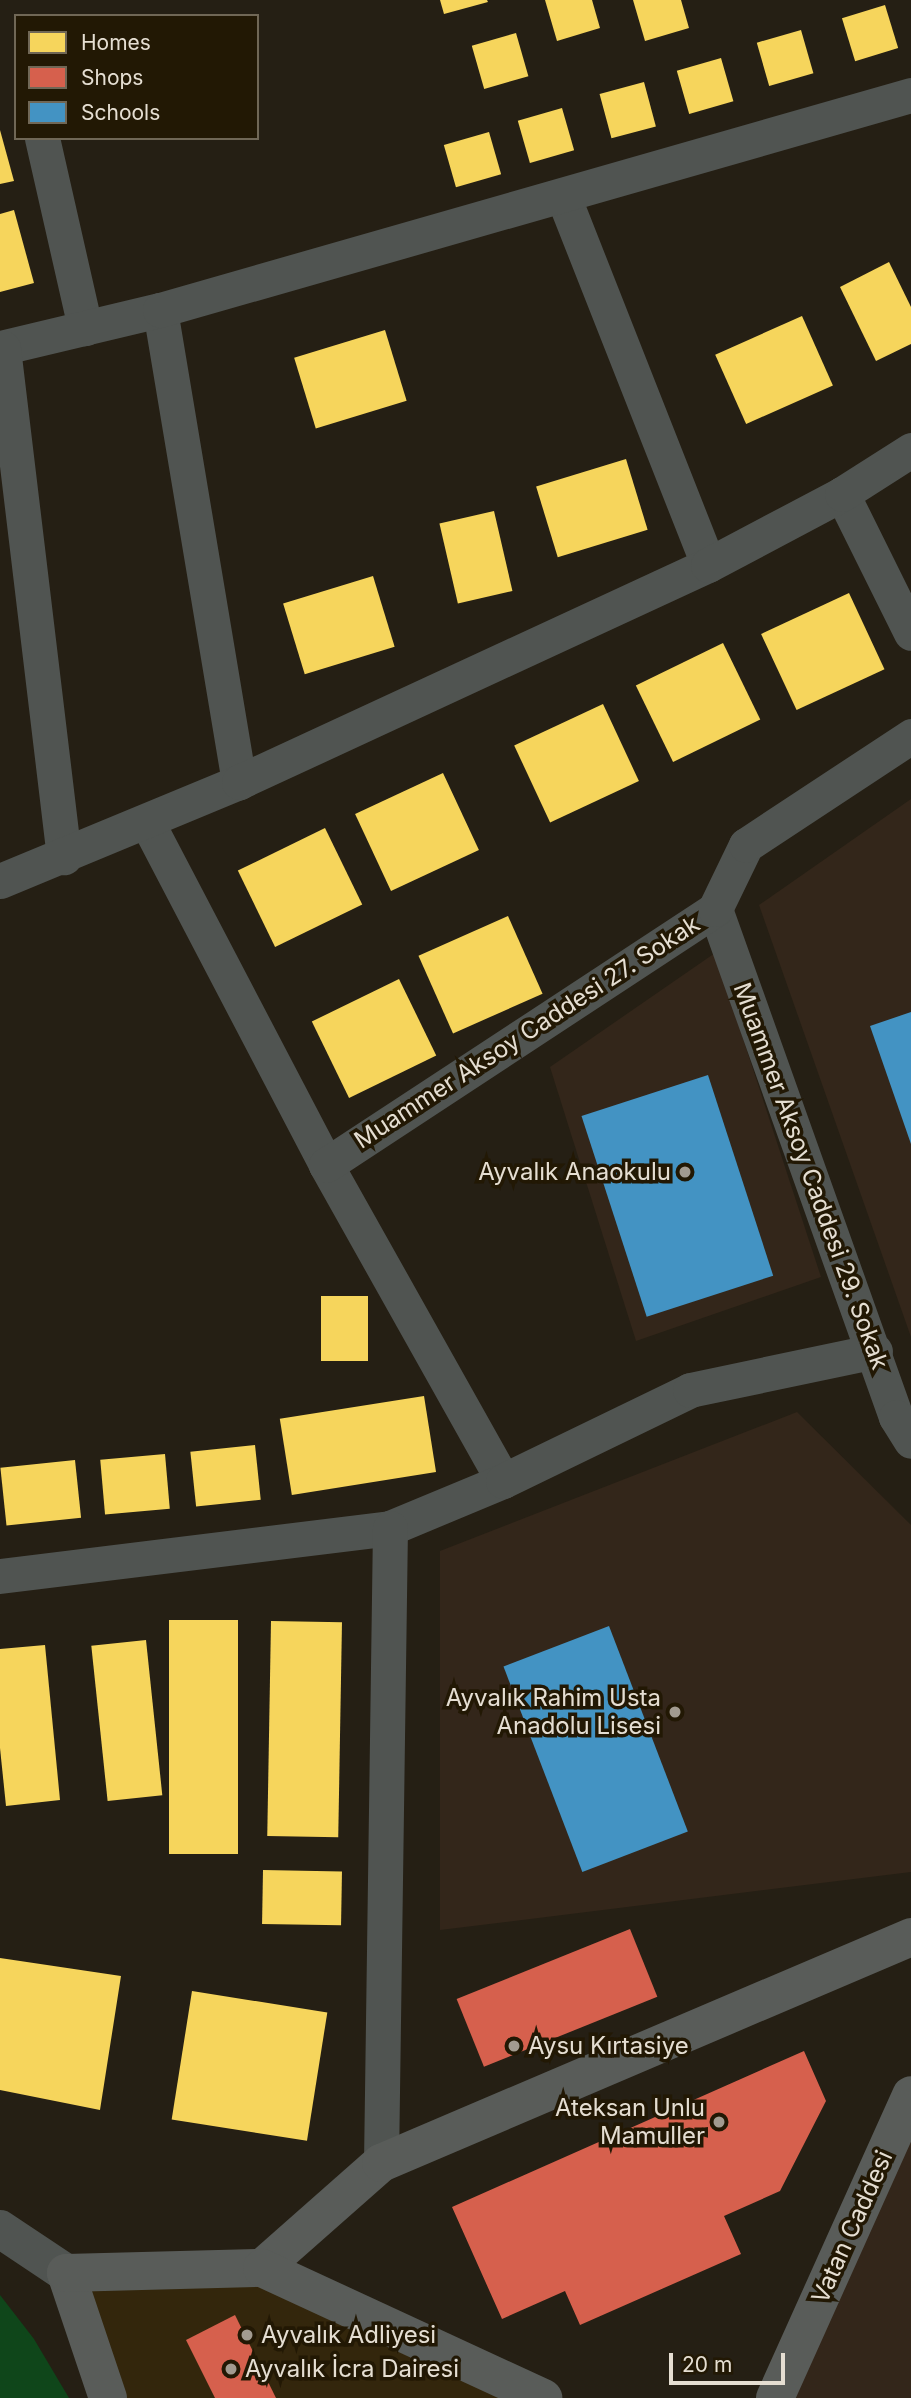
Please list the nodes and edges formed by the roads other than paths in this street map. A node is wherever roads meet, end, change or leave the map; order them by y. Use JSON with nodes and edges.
{"nodes":[{"id":1,"x":911,"y":95,"type":"edge"},
{"id":2,"x":42,"y":140,"type":"edge"},
{"id":3,"x":564,"y":196,"type":"junction"},
{"id":4,"x":160,"y":310,"type":"junction"},
{"id":5,"x":85,"y":328,"type":"junction"},
{"id":6,"x":1,"y":348,"type":"edge"},
{"id":7,"x":911,"y":450,"type":"edge"},
{"id":8,"x":842,"y":494,"type":"junction"},
{"id":9,"x":708,"y":565,"type":"junction"},
{"id":10,"x":911,"y":633,"type":"edge"},
{"id":11,"x":911,"y":736,"type":"edge"},
{"id":12,"x":239,"y":782,"type":"junction"},
{"id":13,"x":147,"y":822,"type":"junction"},
{"id":14,"x":64,"y":857,"type":"junction"},
{"id":15,"x":0,"y":881,"type":"edge"},
{"id":16,"x":715,"y":909,"type":"junction"},
{"id":17,"x":326,"y":1165,"type":"junction"},
{"id":18,"x":875,"y":1351,"type":"junction"},
{"id":19,"x":911,"y":1441,"type":"edge"},
{"id":20,"x":503,"y":1481,"type":"junction"},
{"id":21,"x":390,"y":1528,"type":"junction"},
{"id":22,"x":0,"y":1576,"type":"edge"},
{"id":23,"x":911,"y":1937,"type":"edge"},
{"id":24,"x":911,"y":2095,"type":"edge"},
{"id":25,"x":380,"y":2163,"type":"junction"},
{"id":26,"x":0,"y":2229,"type":"edge"},
{"id":27,"x":262,"y":2268,"type":"junction"},
{"id":28,"x":66,"y":2273,"type":"junction"},
{"id":29,"x":108,"y":2398,"type":"edge"},
{"id":30,"x":543,"y":2398,"type":"edge"},
{"id":31,"x":775,"y":2398,"type":"edge"}],
"edges":[{"from":1,"to":3,"type":"street"},
{"from":2,"to":5,"type":"street"},
{"from":3,"to":4,"type":"street"},
{"from":3,"to":9,"type":"street"},
{"from":4,"to":5,"type":"street"},
{"from":4,"to":12,"type":"street"},
{"from":5,"to":6,"type":"street"},
{"from":6,"to":14,"type":"street"},
{"from":7,"to":8,"type":"street"},
{"from":8,"to":9,"type":"street"},
{"from":8,"to":10,"type":"street"},
{"from":9,"to":12,"type":"street"},
{"from":11,"to":16,"type":"street","name":"Muammer Aksoy Caddesi 27. Sokak"},
{"from":12,"to":13,"type":"street"},
{"from":13,"to":14,"type":"street"},
{"from":13,"to":17,"type":"street"},
{"from":14,"to":15,"type":"street"},
{"from":16,"to":17,"type":"street","name":"Muammer Aksoy Caddesi 27. Sokak"},
{"from":16,"to":18,"type":"street","name":"Muammer Aksoy Caddesi 29. Sokak"},
{"from":17,"to":20,"type":"street"},
{"from":18,"to":19,"type":"street","name":"Muammer Aksoy Caddesi 29. Sokak"},
{"from":18,"to":20,"type":"street"},
{"from":20,"to":21,"type":"street"},
{"from":21,"to":22,"type":"street"},
{"from":21,"to":25,"type":"street"},
{"from":23,"to":25,"type":"main road"},
{"from":24,"to":31,"type":"main road","name":"Vatan Caddesi"},
{"from":25,"to":27,"type":"main road"},
{"from":26,"to":28,"type":"street"},
{"from":27,"to":28,"type":"main road"},
{"from":27,"to":30,"type":"main road"},
{"from":28,"to":29,"type":"main road"}]}
